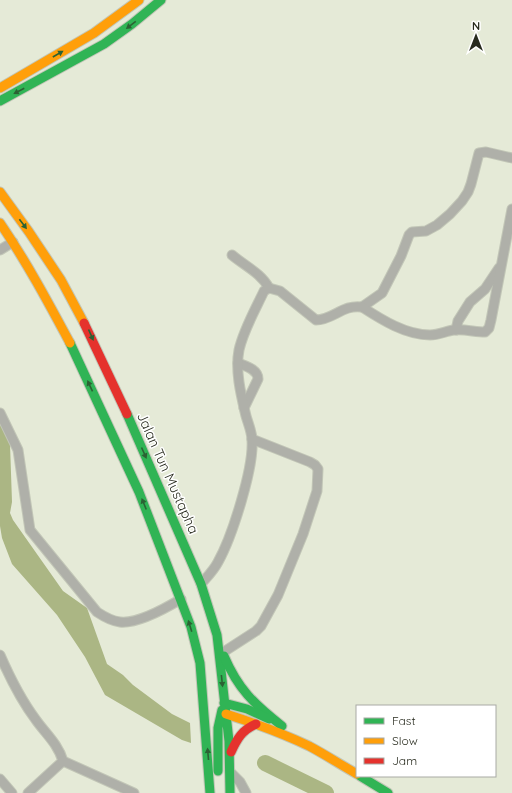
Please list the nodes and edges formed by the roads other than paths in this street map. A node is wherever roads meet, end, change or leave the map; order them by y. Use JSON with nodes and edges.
{"nodes":[{"id":1,"x":139,"y":0,"type":"edge"},
{"id":2,"x":161,"y":0,"type":"edge"},
{"id":3,"x":0,"y":88,"type":"edge"},
{"id":4,"x":0,"y":102,"type":"edge"},
{"id":5,"x":512,"y":158,"type":"edge"},
{"id":6,"x":0,"y":184,"type":"edge"},
{"id":7,"x":0,"y":192,"type":"edge"},
{"id":8,"x":8,"y":204,"type":"junction"},
{"id":9,"x":512,"y":209,"type":"edge"},
{"id":10,"x":0,"y":223,"type":"edge"},
{"id":11,"x":13,"y":242,"type":"junction"},
{"id":12,"x":0,"y":250,"type":"edge"},
{"id":13,"x":232,"y":255,"type":"dead end"},
{"id":14,"x":502,"y":265,"type":"junction"},
{"id":15,"x":269,"y":288,"type":"junction"},
{"id":16,"x":362,"y":307,"type":"junction"},
{"id":17,"x":456,"y":330,"type":"junction"},
{"id":18,"x":238,"y":362,"type":"junction"},
{"id":19,"x":244,"y":408,"type":"junction"},
{"id":20,"x":0,"y":413,"type":"edge"},
{"id":21,"x":252,"y":439,"type":"junction"},
{"id":22,"x":201,"y":584,"type":"junction"},
{"id":23,"x":181,"y":599,"type":"junction"},
{"id":24,"x":216,"y":635,"type":"junction"},
{"id":25,"x":222,"y":653,"type":"junction"},
{"id":26,"x":0,"y":655,"type":"edge"},
{"id":27,"x":200,"y":663,"type":"junction"},
{"id":28,"x":220,"y":707,"type":"junction"},
{"id":29,"x":256,"y":724,"type":"junction"},
{"id":30,"x":282,"y":726,"type":"junction"},
{"id":31,"x":319,"y":752,"type":"junction"},
{"id":32,"x":230,"y":755,"type":"junction"},
{"id":33,"x":63,"y":761,"type":"junction"},
{"id":34,"x":230,"y":772,"type":"junction"},
{"id":35,"x":356,"y":773,"type":"edge"},
{"id":36,"x":362,"y":777,"type":"edge"},
{"id":37,"x":0,"y":779,"type":"edge"},
{"id":38,"x":12,"y":793,"type":"edge"},
{"id":39,"x":28,"y":793,"type":"edge"},
{"id":40,"x":134,"y":793,"type":"edge"},
{"id":41,"x":210,"y":793,"type":"edge"},
{"id":42,"x":216,"y":793,"type":"edge"},
{"id":43,"x":230,"y":793,"type":"edge"},
{"id":44,"x":246,"y":793,"type":"edge"},
{"id":45,"x":388,"y":793,"type":"edge"}],
"edges":[{"from":3,"to":1,"type":"main road","one_way":true},
{"from":2,"to":4,"type":"main road","one_way":true},
{"from":5,"to":16,"type":"street"},
{"from":6,"to":8,"type":"main road"},
{"from":7,"to":8,"type":"main road","name":"Jalan Tun Mustapha"},
{"from":8,"to":22,"type":"main road","name":"Jalan Tun Mustapha","one_way":true},
{"from":9,"to":14,"type":"street"},
{"from":10,"to":11,"type":"main road"},
{"from":11,"to":12,"type":"street"},
{"from":23,"to":11,"type":"main road","one_way":true},
{"from":13,"to":15,"type":"street"},
{"from":14,"to":17,"type":"street"},
{"from":14,"to":17,"type":"street"},
{"from":15,"to":16,"type":"street"},
{"from":15,"to":18,"type":"street"},
{"from":16,"to":17,"type":"street"},
{"from":18,"to":19,"type":"street"},
{"from":18,"to":19,"type":"street"},
{"from":19,"to":21,"type":"street"},
{"from":20,"to":23,"type":"street"},
{"from":21,"to":22,"type":"street"},
{"from":21,"to":25,"type":"street"},
{"from":22,"to":24,"type":"main road","name":"Jalan Tun Mustapha"},
{"from":27,"to":23,"type":"main road","one_way":true},
{"from":24,"to":25,"type":"main road"},
{"from":24,"to":28,"type":"main road","name":"Jalan Tun Mustapha","one_way":true},
{"from":25,"to":30,"type":"main road"},
{"from":26,"to":33,"type":"street"},
{"from":27,"to":28,"type":"main road"},
{"from":41,"to":27,"type":"main road","one_way":true},
{"from":28,"to":29,"type":"main road"},
{"from":28,"to":30,"type":"main road"},
{"from":28,"to":32,"type":"main road","name":"Jalan Tun Mustapha"},
{"from":28,"to":42,"type":"main road"},
{"from":29,"to":31,"type":"main road"},
{"from":29,"to":32,"type":"main road"},
{"from":30,"to":31,"type":"main road"},
{"from":31,"to":35,"type":"main road"},
{"from":32,"to":34,"type":"main road","name":"Jalan Tun Mustapha"},
{"from":33,"to":39,"type":"street"},
{"from":33,"to":40,"type":"street"},
{"from":34,"to":43,"type":"main road","name":"Jalan Tun Mustapha"},
{"from":34,"to":44,"type":"street"},
{"from":36,"to":45,"type":"main road"},
{"from":37,"to":38,"type":"street"}]}
